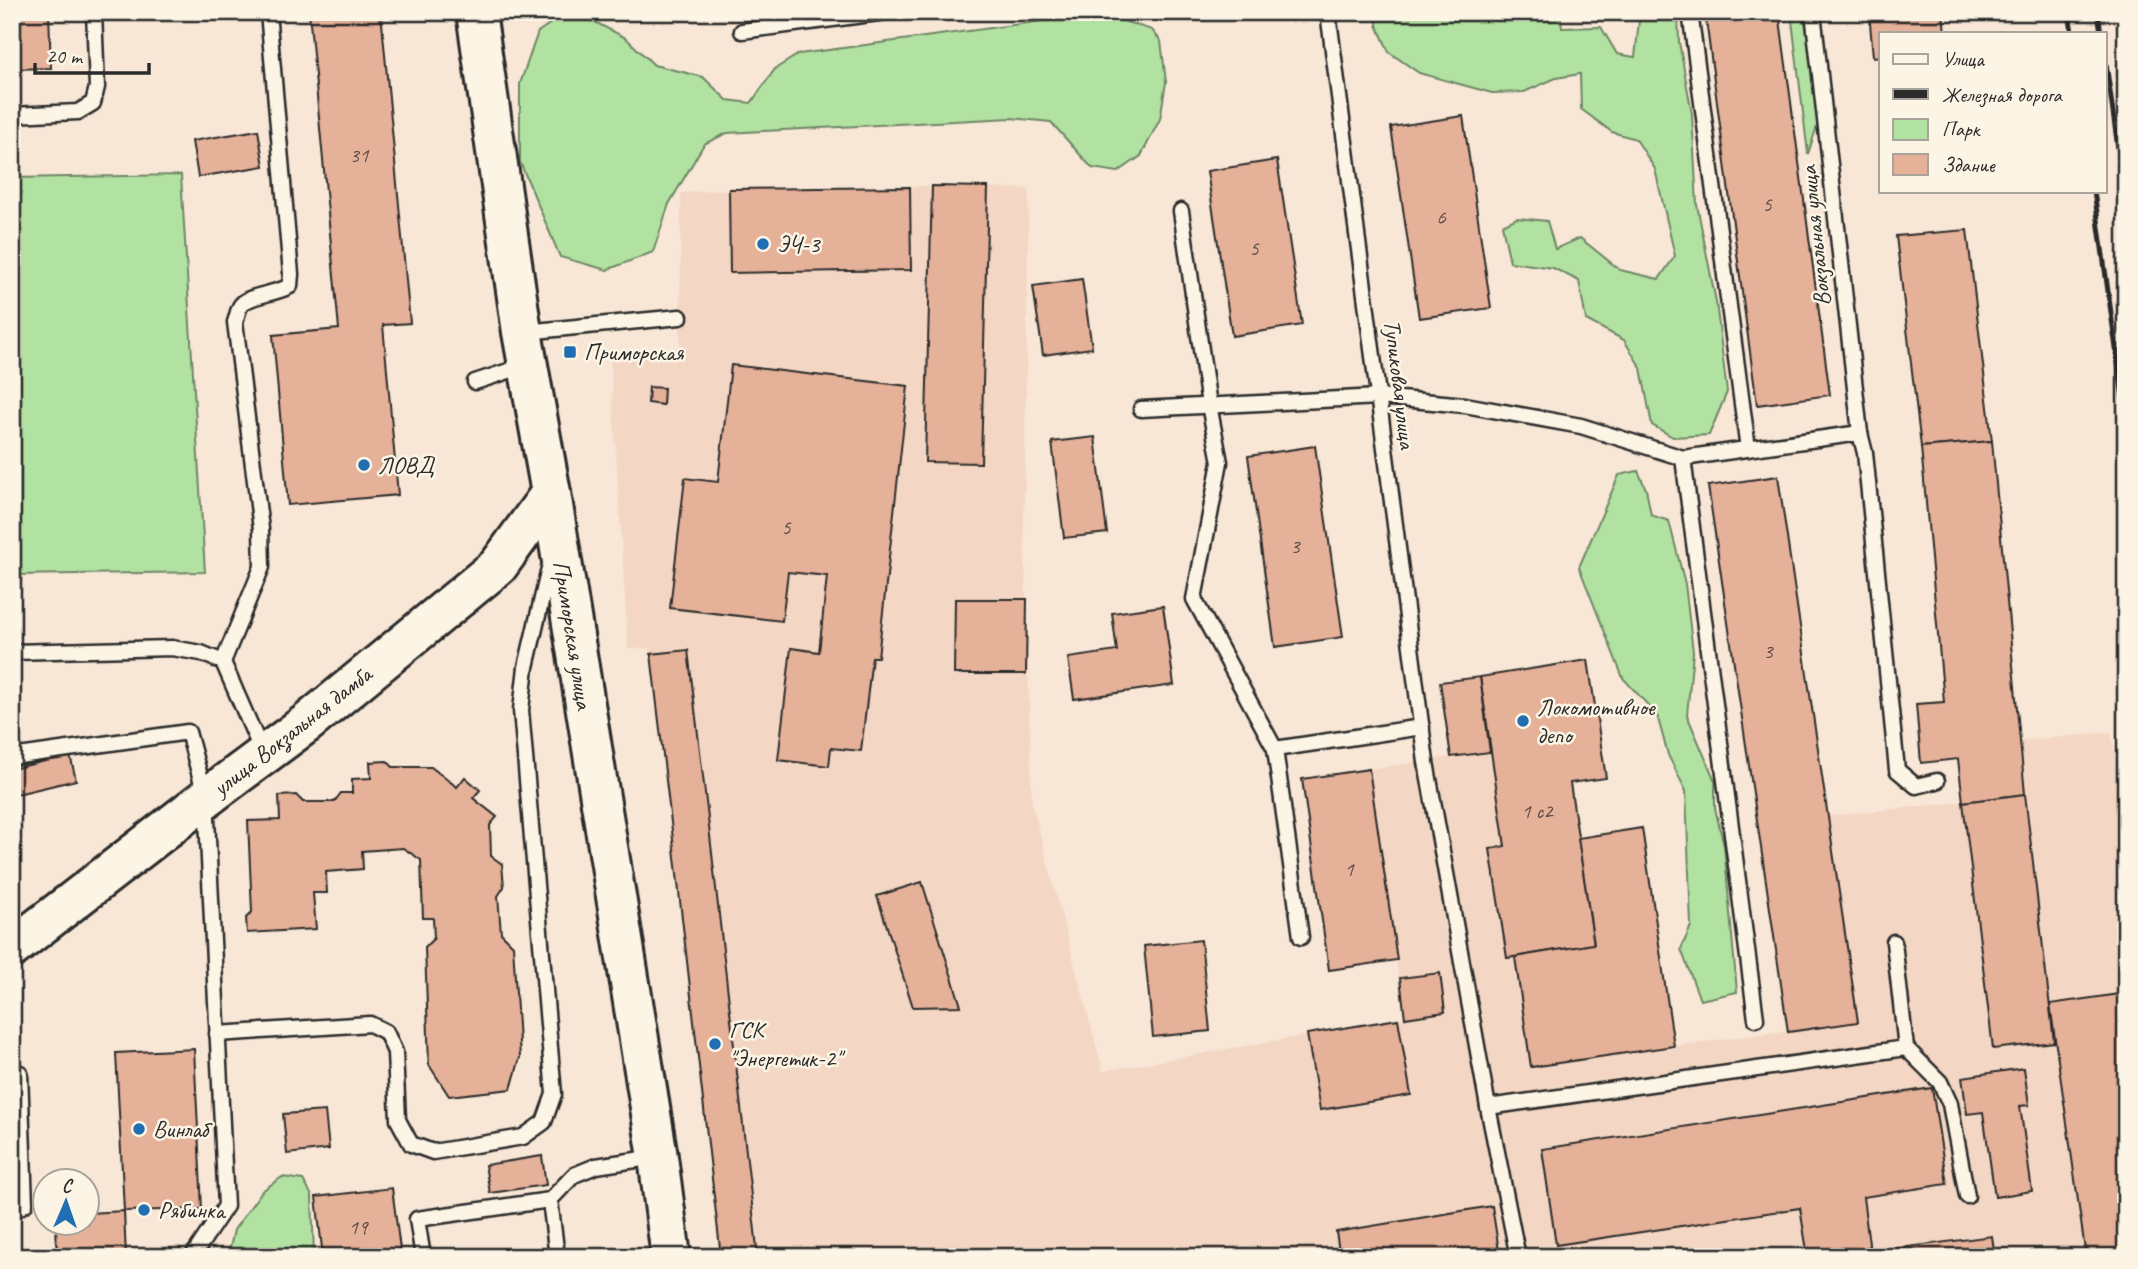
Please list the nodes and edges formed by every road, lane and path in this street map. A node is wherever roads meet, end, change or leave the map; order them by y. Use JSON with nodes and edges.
{"nodes":[{"id":1,"x":94,"y":12,"type":"edge"},
{"id":2,"x":268,"y":12,"type":"edge"},
{"id":3,"x":476,"y":12,"type":"edge"},
{"id":4,"x":886,"y":12,"type":"edge"},
{"id":5,"x":1328,"y":12,"type":"edge"},
{"id":6,"x":1690,"y":12,"type":"edge"},
{"id":7,"x":1813,"y":12,"type":"edge"},
{"id":8,"x":743,"y":31,"type":"dead end"},
{"id":9,"x":12,"y":115,"type":"edge"},
{"id":10,"x":1181,"y":211,"type":"dead end"},
{"id":11,"x":680,"y":317,"type":"dead end"},
{"id":12,"x":525,"y":349,"type":"junction"},
{"id":13,"x":475,"y":382,"type":"dead end"},
{"id":14,"x":1379,"y":397,"type":"junction"},
{"id":15,"x":1209,"y":405,"type":"junction"},
{"id":16,"x":1141,"y":409,"type":"dead end"},
{"id":17,"x":1860,"y":433,"type":"junction"},
{"id":18,"x":1748,"y":449,"type":"junction"},
{"id":19,"x":1683,"y":458,"type":"junction"},
{"id":20,"x":551,"y":493,"type":"junction"},
{"id":21,"x":557,"y":536,"type":"junction"},
{"id":22,"x":12,"y":652,"type":"edge"},
{"id":23,"x":223,"y":662,"type":"junction"},
{"id":24,"x":1422,"y":727,"type":"junction"},
{"id":25,"x":1275,"y":749,"type":"junction"},
{"id":26,"x":263,"y":756,"type":"junction"},
{"id":27,"x":12,"y":757,"type":"edge"},
{"id":28,"x":1937,"y":781,"type":"dead end"},
{"id":29,"x":206,"y":798,"type":"junction"},
{"id":30,"x":1301,"y":937,"type":"dead end"},
{"id":31,"x":1894,"y":942,"type":"dead end"},
{"id":32,"x":12,"y":948,"type":"edge"},
{"id":33,"x":1756,"y":1019,"type":"dead end"},
{"id":34,"x":217,"y":1034,"type":"junction"},
{"id":35,"x":1906,"y":1048,"type":"junction"},
{"id":36,"x":12,"y":1077,"type":"edge"},
{"id":37,"x":1488,"y":1107,"type":"junction"},
{"id":38,"x":658,"y":1157,"type":"junction"},
{"id":39,"x":1967,"y":1196,"type":"dead end"},
{"id":40,"x":550,"y":1200,"type":"junction"},
{"id":41,"x":12,"y":1212,"type":"edge"},
{"id":42,"x":192,"y":1257,"type":"edge"},
{"id":43,"x":423,"y":1257,"type":"edge"},
{"id":44,"x":557,"y":1257,"type":"edge"},
{"id":45,"x":671,"y":1257,"type":"edge"},
{"id":46,"x":1518,"y":1257,"type":"edge"}],
"edges":[{"from":1,"to":9,"type":"lane"},
{"from":2,"to":23,"type":"lane"},
{"from":3,"to":12,"type":"main road","name":"Приморская улица"},
{"from":4,"to":8,"type":"lane"},
{"from":5,"to":14,"type":"lane","name":"Тупиковая улица"},
{"from":6,"to":18,"type":"lane"},
{"from":7,"to":17,"type":"lane","name":"Вокзальная улица"},
{"from":10,"to":15,"type":"lane"},
{"from":11,"to":12,"type":"lane"},
{"from":12,"to":13,"type":"lane"},
{"from":12,"to":20,"type":"main road","name":"Приморская улица"},
{"from":14,"to":15,"type":"lane"},
{"from":14,"to":19,"type":"lane"},
{"from":14,"to":24,"type":"lane","name":"Тупиковая улица"},
{"from":15,"to":16,"type":"lane"},
{"from":15,"to":25,"type":"lane"},
{"from":17,"to":18,"type":"lane"},
{"from":17,"to":28,"type":"lane","name":"Вокзальная улица"},
{"from":18,"to":19,"type":"lane"},
{"from":19,"to":33,"type":"lane"},
{"from":20,"to":21,"type":"main road","name":"Приморская улица"},
{"from":20,"to":26,"type":"main road","name":"улица Вокзальная дамба"},
{"from":21,"to":34,"type":"lane"},
{"from":21,"to":38,"type":"main road","name":"Приморская улица"},
{"from":22,"to":23,"type":"lane"},
{"from":23,"to":26,"type":"lane"},
{"from":24,"to":25,"type":"lane"},
{"from":24,"to":37,"type":"lane","name":"Тупиковая улица"},
{"from":25,"to":30,"type":"lane"},
{"from":26,"to":29,"type":"main road","name":"улица Вокзальная дамба"},
{"from":27,"to":29,"type":"lane"},
{"from":29,"to":32,"type":"main road","name":"улица Вокзальная дамба"},
{"from":29,"to":34,"type":"lane"},
{"from":31,"to":35,"type":"lane"},
{"from":34,"to":42,"type":"lane"},
{"from":35,"to":37,"type":"lane"},
{"from":35,"to":39,"type":"lane"},
{"from":36,"to":41,"type":"lane"},
{"from":37,"to":46,"type":"lane","name":"Тупиковая улица"},
{"from":38,"to":40,"type":"lane"},
{"from":38,"to":45,"type":"main road","name":"Приморская улица"},
{"from":40,"to":43,"type":"lane"},
{"from":40,"to":44,"type":"lane"}]}
